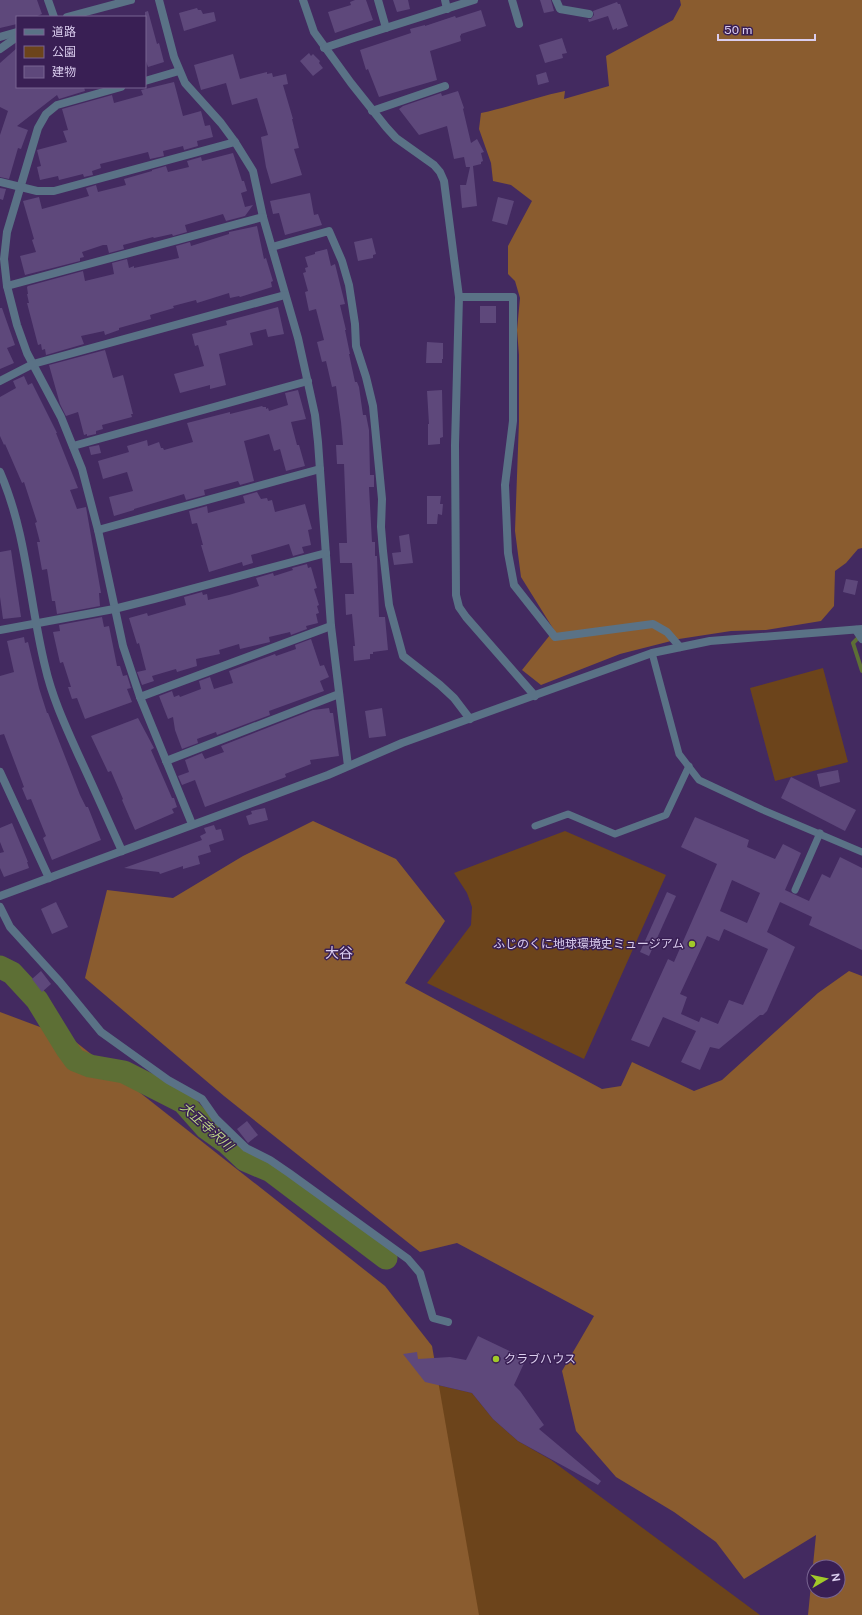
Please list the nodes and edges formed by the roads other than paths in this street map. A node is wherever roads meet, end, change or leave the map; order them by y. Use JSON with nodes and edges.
{"nodes":[{"id":1,"x":48,"y":0,"type":"edge"},
{"id":2,"x":131,"y":0,"type":"edge"},
{"id":3,"x":159,"y":0,"type":"edge"},
{"id":4,"x":303,"y":0,"type":"edge"},
{"id":5,"x":378,"y":0,"type":"edge"},
{"id":6,"x":445,"y":0,"type":"edge"},
{"id":7,"x":474,"y":0,"type":"edge"},
{"id":8,"x":512,"y":0,"type":"edge"},
{"id":9,"x":556,"y":0,"type":"edge"},
{"id":10,"x":448,"y":8,"type":"junction"},
{"id":11,"x":589,"y":14,"type":"dead end"},
{"id":12,"x":54,"y":16,"type":"edge"},
{"id":13,"x":71,"y":16,"type":"edge"},
{"id":14,"x":519,"y":24,"type":"dead end"},
{"id":15,"x":386,"y":28,"type":"junction"},
{"id":16,"x":16,"y":32,"type":"edge"},
{"id":17,"x":0,"y":37,"type":"edge"},
{"id":18,"x":16,"y":38,"type":"edge"},
{"id":19,"x":324,"y":48,"type":"junction"},
{"id":20,"x":0,"y":49,"type":"edge"},
{"id":21,"x":179,"y":71,"type":"junction"},
{"id":22,"x":146,"y":80,"type":"edge"},
{"id":23,"x":445,"y":86,"type":"dead end"},
{"id":24,"x":117,"y":88,"type":"edge"},
{"id":25,"x":372,"y":111,"type":"junction"},
{"id":26,"x":235,"y":142,"type":"junction"},
{"id":27,"x":0,"y":182,"type":"edge"},
{"id":28,"x":20,"y":188,"type":"junction"},
{"id":29,"x":263,"y":217,"type":"junction"},
{"id":30,"x":272,"y":247,"type":"junction"},
{"id":31,"x":7,"y":286,"type":"junction"},
{"id":32,"x":285,"y":295,"type":"junction"},
{"id":33,"x":459,"y":297,"type":"junction"},
{"id":34,"x":33,"y":364,"type":"junction"},
{"id":35,"x":0,"y":381,"type":"edge"},
{"id":36,"x":308,"y":381,"type":"junction"},
{"id":37,"x":74,"y":446,"type":"junction"},
{"id":38,"x":320,"y":469,"type":"junction"},
{"id":39,"x":0,"y":472,"type":"edge"},
{"id":40,"x":98,"y":530,"type":"junction"},
{"id":41,"x":326,"y":553,"type":"junction"},
{"id":42,"x":114,"y":608,"type":"junction"},
{"id":43,"x":36,"y":623,"type":"junction"},
{"id":44,"x":331,"y":626,"type":"junction"},
{"id":45,"x":0,"y":630,"type":"edge"},
{"id":46,"x":859,"y":630,"type":"edge"},
{"id":47,"x":862,"y":639,"type":"edge"},
{"id":48,"x":680,"y":647,"type":"junction"},
{"id":49,"x":652,"y":653,"type":"junction"},
{"id":50,"x":339,"y":694,"type":"junction"},
{"id":51,"x":535,"y":696,"type":"junction"},
{"id":52,"x":140,"y":697,"type":"junction"},
{"id":53,"x":470,"y":719,"type":"junction"},
{"id":54,"x":166,"y":761,"type":"junction"},
{"id":55,"x":348,"y":766,"type":"junction"},
{"id":56,"x":689,"y":766,"type":"junction"},
{"id":57,"x":0,"y":772,"type":"edge"},
{"id":58,"x":192,"y":824,"type":"junction"},
{"id":59,"x":536,"y":826,"type":"dead end"},
{"id":60,"x":820,"y":833,"type":"junction"},
{"id":61,"x":122,"y":850,"type":"junction"},
{"id":62,"x":862,"y":852,"type":"edge"},
{"id":63,"x":49,"y":878,"type":"junction"},
{"id":64,"x":795,"y":890,"type":"dead end"},
{"id":65,"x":0,"y":896,"type":"edge"},
{"id":66,"x":0,"y":907,"type":"edge"},
{"id":67,"x":448,"y":1322,"type":"dead end"}],
"edges":[{"from":1,"to":12,"type":"street"},
{"from":2,"to":13,"type":"street"},
{"from":3,"to":21,"type":"street"},
{"from":4,"to":19,"type":"street"},
{"from":5,"to":15,"type":"street"},
{"from":6,"to":10,"type":"street"},
{"from":7,"to":10,"type":"street"},
{"from":8,"to":14,"type":"street"},
{"from":9,"to":11,"type":"street"},
{"from":10,"to":15,"type":"street"},
{"from":15,"to":19,"type":"street"},
{"from":16,"to":17,"type":"street"},
{"from":18,"to":20,"type":"street"},
{"from":19,"to":25,"type":"street"},
{"from":21,"to":22,"type":"street"},
{"from":21,"to":26,"type":"street"},
{"from":23,"to":25,"type":"street"},
{"from":24,"to":28,"type":"street"},
{"from":25,"to":33,"type":"street"},
{"from":26,"to":28,"type":"street"},
{"from":26,"to":29,"type":"street"},
{"from":27,"to":28,"type":"street"},
{"from":28,"to":31,"type":"street"},
{"from":29,"to":30,"type":"street"},
{"from":29,"to":31,"type":"street"},
{"from":30,"to":32,"type":"street"},
{"from":30,"to":53,"type":"street"},
{"from":31,"to":34,"type":"street"},
{"from":32,"to":34,"type":"street"},
{"from":32,"to":36,"type":"street"},
{"from":33,"to":48,"type":"street"},
{"from":33,"to":51,"type":"street"},
{"from":34,"to":35,"type":"street"},
{"from":34,"to":37,"type":"street"},
{"from":36,"to":37,"type":"street"},
{"from":36,"to":38,"type":"street"},
{"from":37,"to":40,"type":"street"},
{"from":38,"to":40,"type":"street"},
{"from":38,"to":41,"type":"street"},
{"from":39,"to":43,"type":"street"},
{"from":40,"to":42,"type":"street"},
{"from":41,"to":42,"type":"street"},
{"from":41,"to":44,"type":"street"},
{"from":42,"to":43,"type":"street"},
{"from":42,"to":52,"type":"street"},
{"from":43,"to":45,"type":"street"},
{"from":43,"to":61,"type":"street"},
{"from":44,"to":50,"type":"street"},
{"from":44,"to":52,"type":"street"},
{"from":46,"to":47,"type":"street"},
{"from":46,"to":48,"type":"street"},
{"from":48,"to":49,"type":"street"},
{"from":49,"to":51,"type":"street"},
{"from":49,"to":56,"type":"lane"},
{"from":50,"to":54,"type":"street"},
{"from":50,"to":55,"type":"street"},
{"from":51,"to":53,"type":"street"},
{"from":52,"to":54,"type":"street"},
{"from":53,"to":55,"type":"street"},
{"from":54,"to":58,"type":"street"},
{"from":55,"to":58,"type":"street"},
{"from":56,"to":59,"type":"lane"},
{"from":56,"to":60,"type":"lane"},
{"from":57,"to":63,"type":"street"},
{"from":58,"to":61,"type":"street"},
{"from":60,"to":62,"type":"lane"},
{"from":60,"to":64,"type":"lane"},
{"from":61,"to":63,"type":"street"},
{"from":63,"to":65,"type":"street"},
{"from":66,"to":67,"type":"street"}]}
